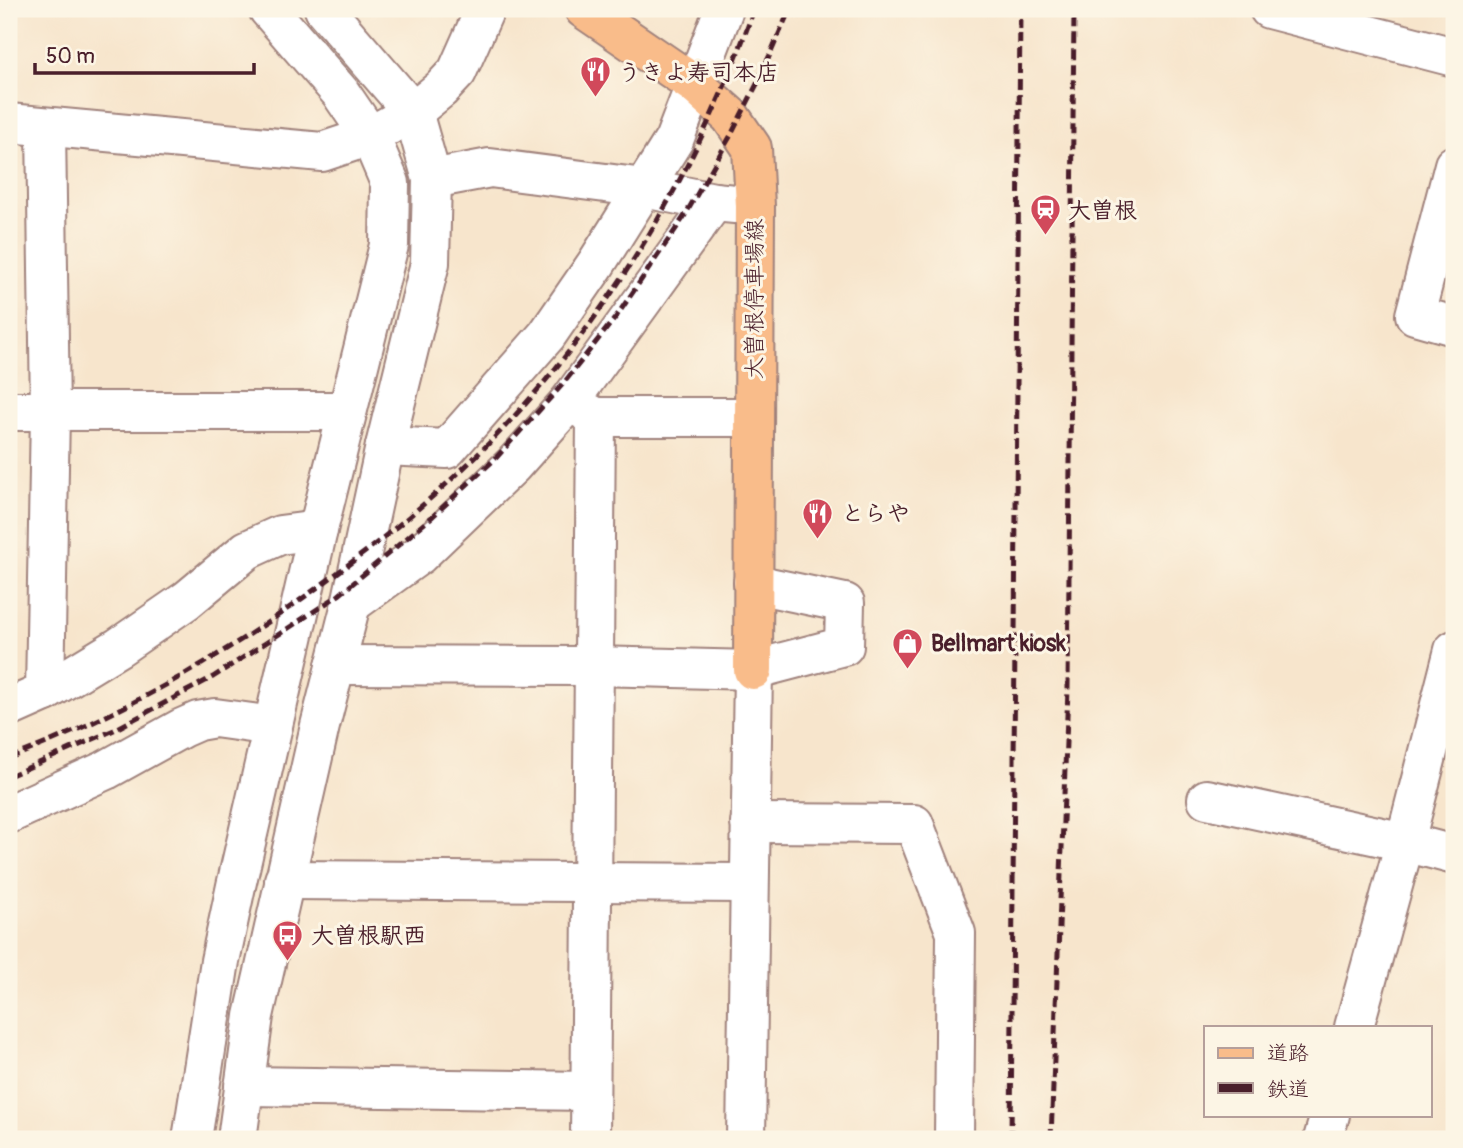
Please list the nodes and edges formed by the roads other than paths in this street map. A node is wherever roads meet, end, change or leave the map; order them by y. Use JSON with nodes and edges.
{"nodes":[{"id":1,"x":268,"y":9,"type":"edge"},
{"id":2,"x":324,"y":9,"type":"edge"},
{"id":3,"x":485,"y":9,"type":"edge"},
{"id":4,"x":584,"y":9,"type":"edge"},
{"id":5,"x":724,"y":9,"type":"edge"},
{"id":6,"x":1269,"y":9,"type":"edge"},
{"id":7,"x":1454,"y":57,"type":"edge"},
{"id":8,"x":694,"y":84,"type":"junction"},
{"id":9,"x":413,"y":111,"type":"junction"},
{"id":10,"x":27,"y":125,"type":"edge"},
{"id":11,"x":370,"y":136,"type":"junction"},
{"id":12,"x":1454,"y":164,"type":"edge"},
{"id":13,"x":432,"y":179,"type":"junction"},
{"id":14,"x":644,"y":188,"type":"junction"},
{"id":15,"x":714,"y":202,"type":"junction"},
{"id":16,"x":755,"y":206,"type":"junction"},
{"id":17,"x":1454,"y":326,"type":"edge"},
{"id":18,"x":583,"y":409,"type":"junction"},
{"id":19,"x":9,"y":411,"type":"edge"},
{"id":20,"x":347,"y":411,"type":"junction"},
{"id":21,"x":50,"y":412,"type":"junction"},
{"id":22,"x":753,"y":417,"type":"junction"},
{"id":23,"x":385,"y":446,"type":"junction"},
{"id":24,"x":318,"y":530,"type":"junction"},
{"id":25,"x":753,"y":582,"type":"junction"},
{"id":26,"x":351,"y":604,"type":"junction"},
{"id":27,"x":1454,"y":650,"type":"edge"},
{"id":28,"x":335,"y":665,"type":"junction"},
{"id":29,"x":594,"y":666,"type":"junction"},
{"id":30,"x":752,"y":670,"type":"junction"},
{"id":31,"x":21,"y":697,"type":"edge"},
{"id":32,"x":273,"y":726,"type":"junction"},
{"id":33,"x":1207,"y":799,"type":"dead end"},
{"id":34,"x":9,"y":814,"type":"edge"},
{"id":35,"x":750,"y":824,"type":"junction"},
{"id":36,"x":1405,"y":842,"type":"junction"},
{"id":37,"x":1454,"y":855,"type":"edge"},
{"id":38,"x":284,"y":880,"type":"junction"},
{"id":39,"x":592,"y":882,"type":"junction"},
{"id":40,"x":749,"y":883,"type":"junction"},
{"id":41,"x":1354,"y":1026,"type":"edge"},
{"id":42,"x":244,"y":1086,"type":"junction"},
{"id":43,"x":590,"y":1091,"type":"junction"},
{"id":44,"x":1330,"y":1116,"type":"edge"},
{"id":45,"x":192,"y":1139,"type":"edge"},
{"id":46,"x":237,"y":1139,"type":"edge"},
{"id":47,"x":590,"y":1139,"type":"edge"},
{"id":48,"x":746,"y":1139,"type":"edge"},
{"id":49,"x":954,"y":1139,"type":"edge"},
{"id":50,"x":1324,"y":1139,"type":"edge"}],
"edges":[{"from":1,"to":11,"type":"street"},
{"from":2,"to":9,"type":"street"},
{"from":3,"to":9,"type":"street"},
{"from":4,"to":8,"type":"main road","name":"大曽根停車場線"},
{"from":5,"to":8,"type":"street"},
{"from":6,"to":7,"type":"street"},
{"from":8,"to":14,"type":"street"},
{"from":8,"to":16,"type":"main road","name":"大曽根停車場線"},
{"from":9,"to":11,"type":"street"},
{"from":9,"to":13,"type":"street"},
{"from":10,"to":11,"type":"street"},
{"from":10,"to":21,"type":"street"},
{"from":11,"to":20,"type":"street"},
{"from":12,"to":17,"type":"street"},
{"from":13,"to":14,"type":"street"},
{"from":13,"to":23,"type":"street"},
{"from":14,"to":15,"type":"street"},
{"from":14,"to":23,"type":"street"},
{"from":15,"to":16,"type":"street"},
{"from":15,"to":18,"type":"street"},
{"from":16,"to":22,"type":"main road","name":"大曽根停車場線"},
{"from":18,"to":22,"type":"street"},
{"from":18,"to":26,"type":"street"},
{"from":18,"to":29,"type":"street"},
{"from":19,"to":21,"type":"street"},
{"from":20,"to":21,"type":"street"},
{"from":20,"to":24,"type":"street"},
{"from":21,"to":31,"type":"street"},
{"from":22,"to":25,"type":"main road","name":"大曽根停車場線"},
{"from":23,"to":26,"type":"street"},
{"from":24,"to":31,"type":"street"},
{"from":24,"to":32,"type":"street"},
{"from":25,"to":30,"type":"main road","name":"大曽根停車場線"},
{"from":25,"to":30,"type":"street"},
{"from":26,"to":28,"type":"street"},
{"from":27,"to":36,"type":"street"},
{"from":28,"to":29,"type":"street"},
{"from":28,"to":38,"type":"street"},
{"from":29,"to":30,"type":"street"},
{"from":29,"to":39,"type":"street"},
{"from":30,"to":35,"type":"street"},
{"from":32,"to":34,"type":"street"},
{"from":32,"to":45,"type":"street"},
{"from":33,"to":36,"type":"street"},
{"from":35,"to":40,"type":"street"},
{"from":35,"to":49,"type":"street"},
{"from":36,"to":37,"type":"street"},
{"from":36,"to":41,"type":"street"},
{"from":38,"to":39,"type":"street"},
{"from":38,"to":42,"type":"street"},
{"from":39,"to":40,"type":"street"},
{"from":39,"to":43,"type":"street"},
{"from":40,"to":48,"type":"street"},
{"from":42,"to":43,"type":"street"},
{"from":42,"to":46,"type":"street"},
{"from":43,"to":47,"type":"street"},
{"from":44,"to":50,"type":"street"}]}
